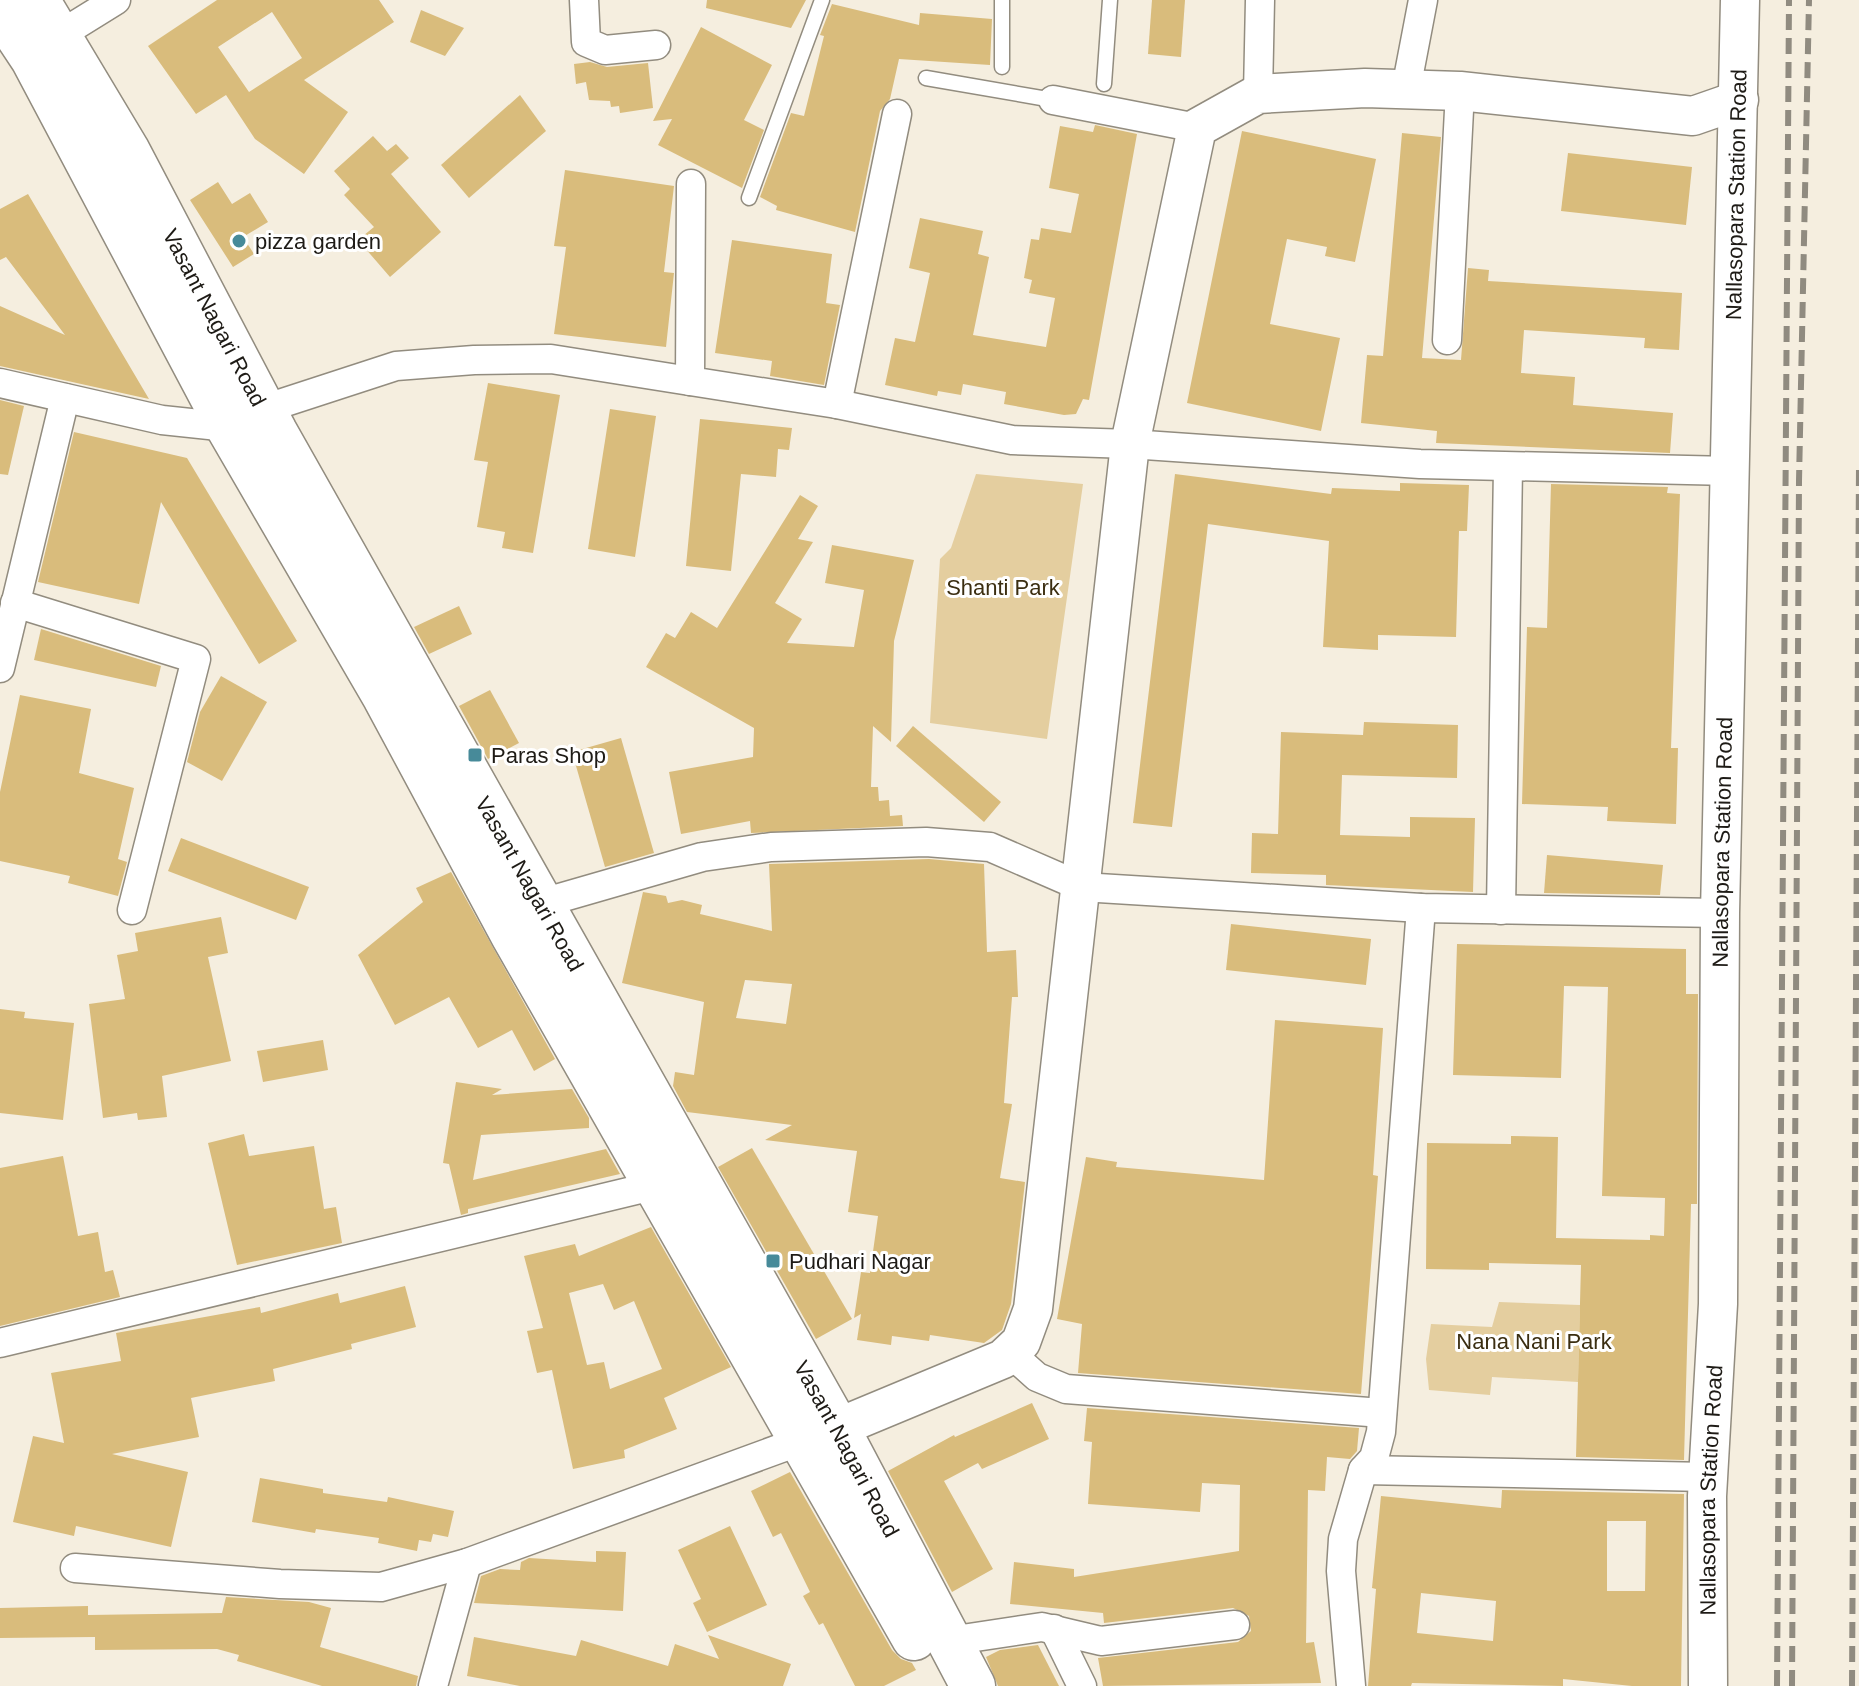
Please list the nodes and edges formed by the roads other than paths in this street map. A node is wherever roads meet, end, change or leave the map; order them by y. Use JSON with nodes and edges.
{"nodes":[{"id":1,"x":116,"y":0,"type":"edge"},
{"id":2,"x":584,"y":0,"type":"edge"},
{"id":3,"x":822,"y":0,"type":"edge"},
{"id":4,"x":1002,"y":0,"type":"edge"},
{"id":5,"x":1110,"y":0,"type":"edge"},
{"id":6,"x":1260,"y":0,"type":"edge"},
{"id":7,"x":1423,"y":0,"type":"edge"},
{"id":8,"x":1740,"y":0,"type":"edge"},
{"id":9,"x":0,"y":9,"type":"edge"},
{"id":10,"x":32,"y":36,"type":"edge"},
{"id":11,"x":656,"y":45,"type":"dead end"},
{"id":12,"x":1002,"y":67,"type":"dead end"},
{"id":13,"x":926,"y":78,"type":"dead end"},
{"id":14,"x":1104,"y":84,"type":"dead end"},
{"id":15,"x":1406,"y":89,"type":"junction"},
{"id":16,"x":1460,"y":91,"type":"junction"},
{"id":17,"x":1258,"y":94,"type":"junction"},
{"id":18,"x":1053,"y":100,"type":"joint"},
{"id":19,"x":1739,"y":100,"type":"junction"},
{"id":20,"x":897,"y":114,"type":"dead end"},
{"id":21,"x":1197,"y":128,"type":"junction"},
{"id":22,"x":691,"y":184,"type":"dead end"},
{"id":23,"x":749,"y":198,"type":"dead end"},
{"id":24,"x":1447,"y":340,"type":"dead end"},
{"id":25,"x":690,"y":381,"type":"junction"},
{"id":26,"x":0,"y":383,"type":"edge"},
{"id":27,"x":65,"y":398,"type":"junction"},
{"id":28,"x":837,"y":404,"type":"junction"},
{"id":29,"x":246,"y":418,"type":"junction"},
{"id":30,"x":1130,"y":444,"type":"junction"},
{"id":31,"x":1508,"y":467,"type":"junction"},
{"id":32,"x":1731,"y":471,"type":"junction"},
{"id":33,"x":15,"y":603,"type":"junction"},
{"id":34,"x":0,"y":668,"type":"edge"},
{"id":35,"x":1082,"y":887,"type":"junction"},
{"id":36,"x":1421,"y":908,"type":"junction"},
{"id":37,"x":132,"y":910,"type":"dead end"},
{"id":38,"x":1501,"y":910,"type":"junction"},
{"id":39,"x":1720,"y":913,"type":"junction"},
{"id":40,"x":526,"y":919,"type":"junction"},
{"id":41,"x":672,"y":1173,"type":"junction"},
{"id":42,"x":0,"y":1343,"type":"edge"},
{"id":43,"x":1010,"y":1353,"type":"junction"},
{"id":44,"x":1382,"y":1413,"type":"junction"},
{"id":45,"x":820,"y":1435,"type":"junction"},
{"id":46,"x":1363,"y":1470,"type":"junction"},
{"id":47,"x":1708,"y":1477,"type":"junction"},
{"id":48,"x":467,"y":1563,"type":"junction"},
{"id":49,"x":75,"y":1568,"type":"dead end"},
{"id":50,"x":1235,"y":1625,"type":"dead end"},
{"id":51,"x":1054,"y":1629,"type":"junction"},
{"id":52,"x":949,"y":1641,"type":"junction"},
{"id":53,"x":433,"y":1686,"type":"edge"},
{"id":54,"x":939,"y":1686,"type":"edge"},
{"id":55,"x":973,"y":1686,"type":"edge"},
{"id":56,"x":1082,"y":1686,"type":"edge"},
{"id":57,"x":1351,"y":1686,"type":"edge"},
{"id":58,"x":1708,"y":1686,"type":"edge"}],
"edges":[{"from":1,"to":10,"type":"street"},
{"from":2,"to":11,"type":"street"},
{"from":3,"to":23,"type":"lane"},
{"from":4,"to":12,"type":"lane"},
{"from":5,"to":14,"type":"lane"},
{"from":6,"to":17,"type":"street"},
{"from":7,"to":15,"type":"street"},
{"from":8,"to":19,"type":"street","name":"Nallasopara Station Road"},
{"from":9,"to":10,"type":"main road","name":"Vasant Nagari Road"},
{"from":10,"to":29,"type":"main road","name":"Vasant Nagari Road"},
{"from":13,"to":18,"type":"lane"},
{"from":15,"to":16,"type":"street"},
{"from":15,"to":17,"type":"street"},
{"from":16,"to":19,"type":"street"},
{"from":16,"to":24,"type":"street"},
{"from":17,"to":21,"type":"street"},
{"from":18,"to":21,"type":"street"},
{"from":19,"to":32,"type":"street","name":"Nallasopara Station Road"},
{"from":20,"to":28,"type":"street"},
{"from":21,"to":30,"type":"street"},
{"from":22,"to":25,"type":"street"},
{"from":25,"to":28,"type":"street"},
{"from":25,"to":29,"type":"street"},
{"from":26,"to":27,"type":"street"},
{"from":27,"to":29,"type":"street"},
{"from":27,"to":33,"type":"street"},
{"from":28,"to":30,"type":"street"},
{"from":29,"to":40,"type":"main road","name":"Vasant Nagari Road"},
{"from":30,"to":31,"type":"street"},
{"from":30,"to":35,"type":"street"},
{"from":31,"to":32,"type":"street"},
{"from":31,"to":38,"type":"street"},
{"from":32,"to":39,"type":"street","name":"Nallasopara Station Road"},
{"from":33,"to":34,"type":"street"},
{"from":33,"to":37,"type":"street"},
{"from":35,"to":36,"type":"street"},
{"from":35,"to":40,"type":"street"},
{"from":35,"to":43,"type":"street"},
{"from":36,"to":38,"type":"street"},
{"from":36,"to":44,"type":"street"},
{"from":38,"to":39,"type":"street"},
{"from":39,"to":47,"type":"street","name":"Nallasopara Station Road"},
{"from":40,"to":41,"type":"main road","name":"Vasant Nagari Road"},
{"from":41,"to":42,"type":"street"},
{"from":41,"to":45,"type":"main road","name":"Vasant Nagari Road"},
{"from":43,"to":44,"type":"street"},
{"from":43,"to":45,"type":"street"},
{"from":44,"to":46,"type":"street"},
{"from":45,"to":48,"type":"street"},
{"from":45,"to":52,"type":"main road","name":"Vasant Nagari Road"},
{"from":45,"to":54,"type":"main road","name":"Vasant Nagari Road"},
{"from":46,"to":47,"type":"street"},
{"from":46,"to":57,"type":"street"},
{"from":47,"to":58,"type":"street","name":"Nallasopara Station Road"},
{"from":48,"to":49,"type":"street"},
{"from":48,"to":53,"type":"street"},
{"from":50,"to":51,"type":"street"},
{"from":51,"to":52,"type":"street"},
{"from":51,"to":56,"type":"street"},
{"from":52,"to":55,"type":"main road","name":"Vasant Nagari Road"}]}
